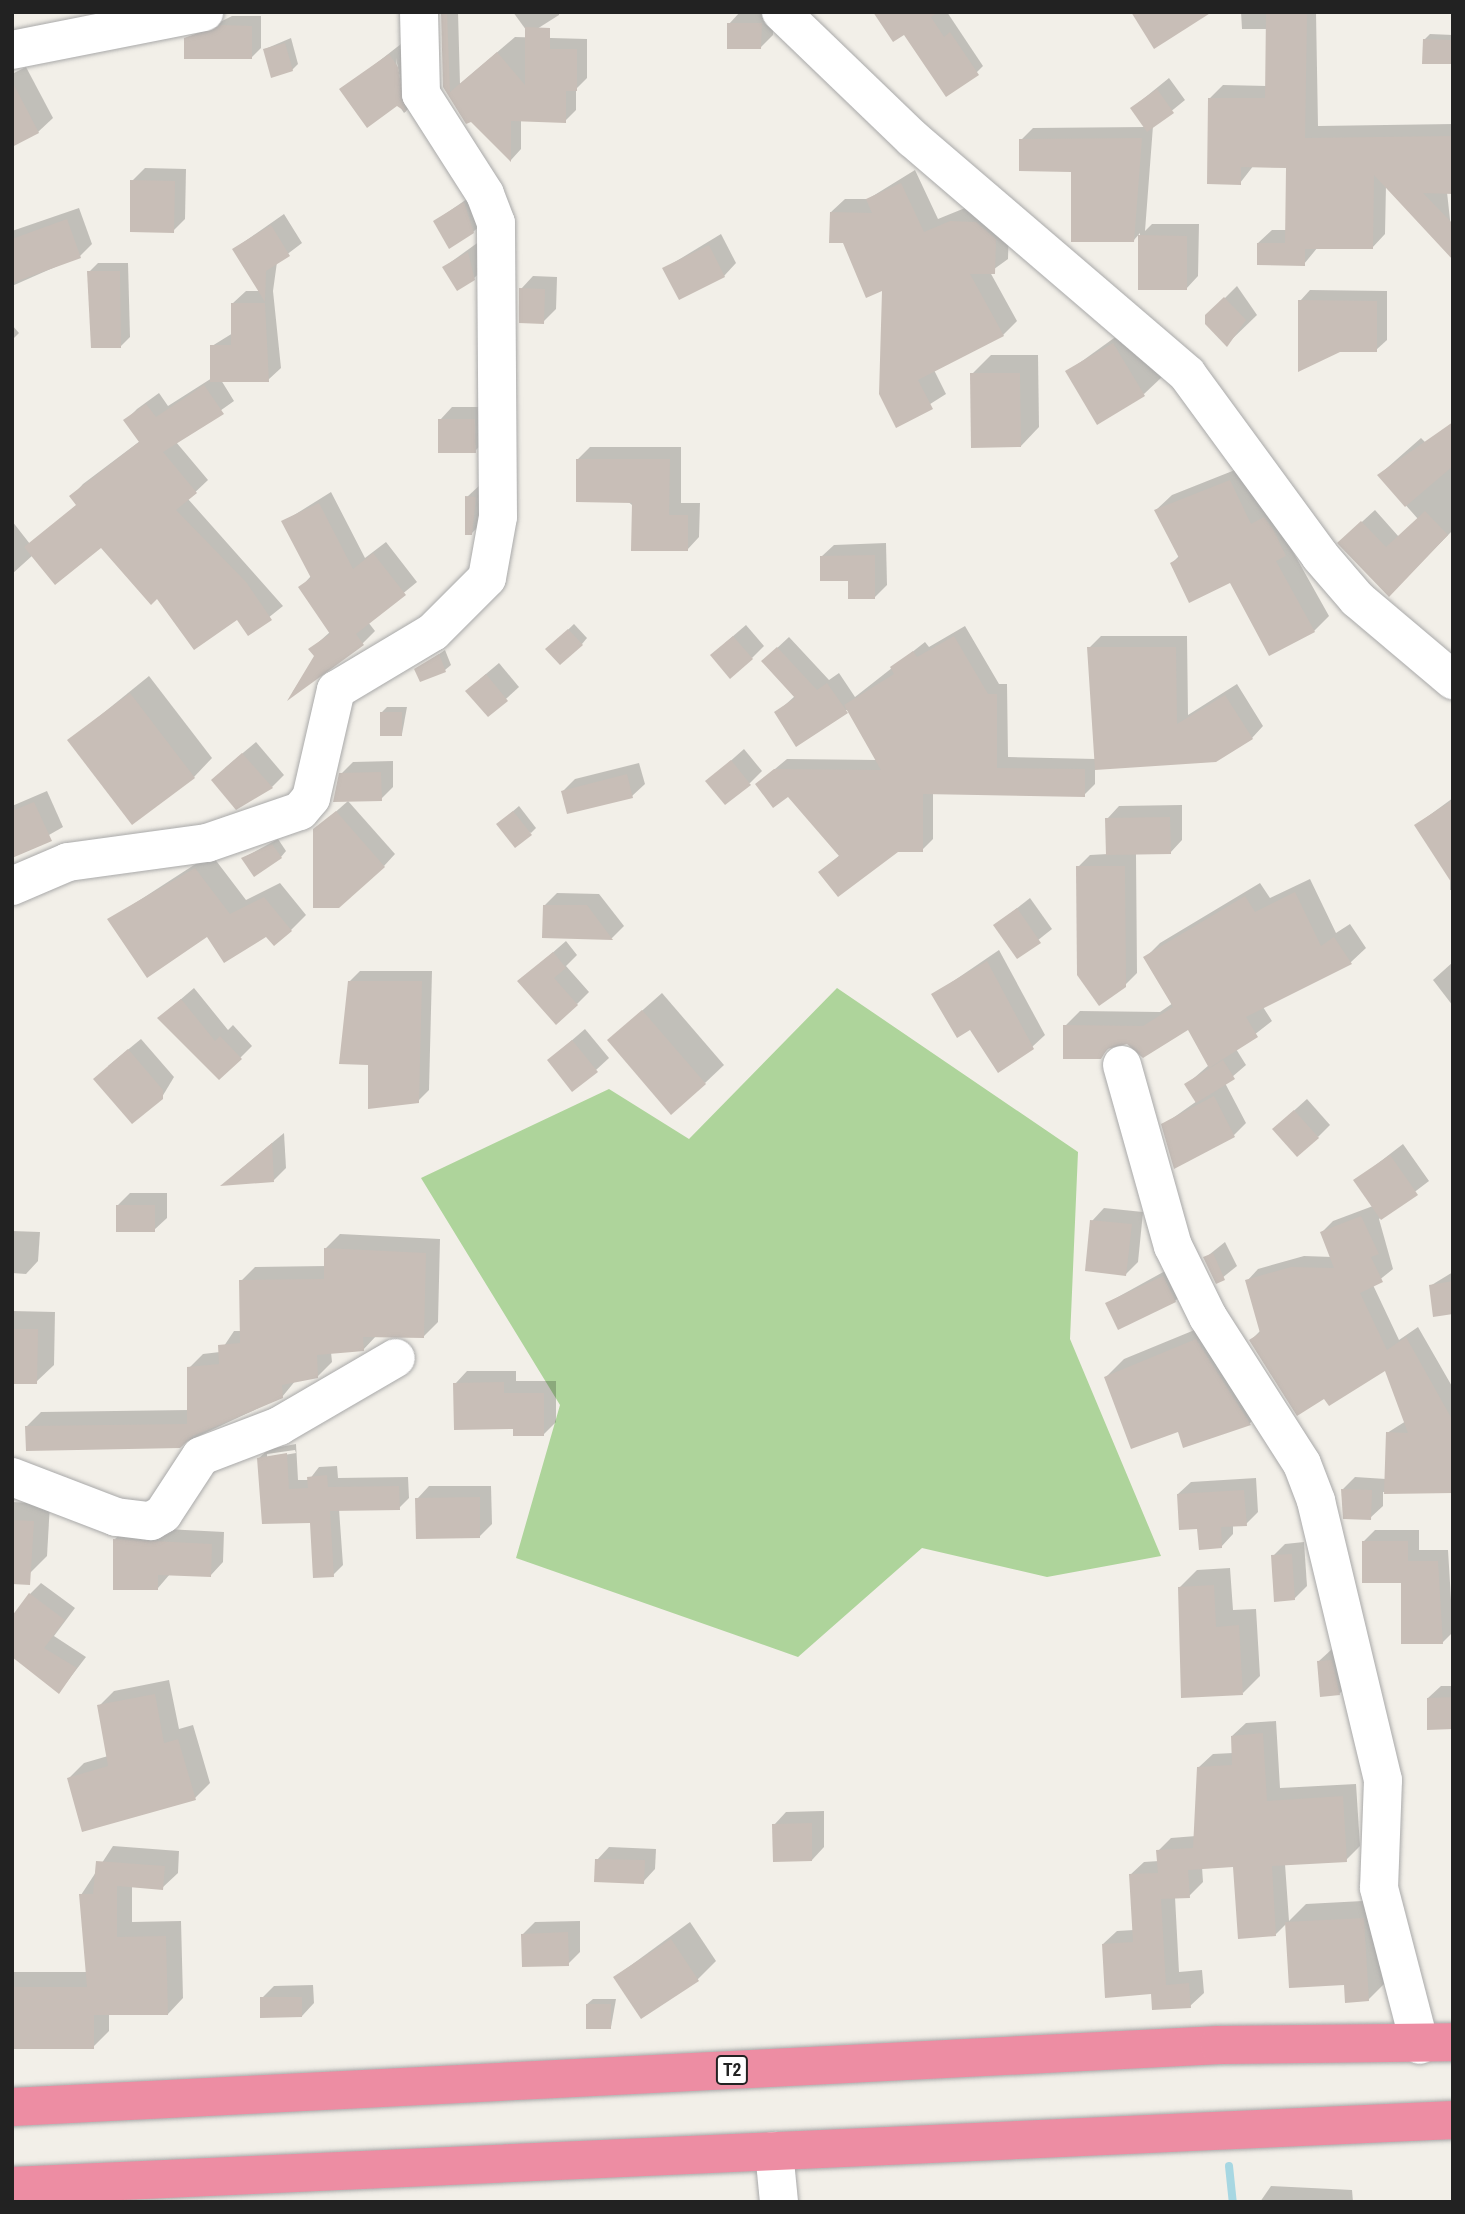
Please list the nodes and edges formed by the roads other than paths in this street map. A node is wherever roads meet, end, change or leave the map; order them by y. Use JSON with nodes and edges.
{"nodes":[{"id":1,"x":204,"y":12,"type":"edge"},
{"id":2,"x":419,"y":12,"type":"edge"},
{"id":3,"x":781,"y":12,"type":"edge"},
{"id":4,"x":12,"y":50,"type":"edge"},
{"id":5,"x":1453,"y":680,"type":"edge"},
{"id":6,"x":12,"y":886,"type":"edge"},
{"id":7,"x":1122,"y":1065,"type":"dead end"},
{"id":8,"x":396,"y":1358,"type":"dead end"},
{"id":9,"x":12,"y":1478,"type":"edge"},
{"id":10,"x":1436,"y":2044,"type":"edge"},
{"id":11,"x":12,"y":2107,"type":"edge"},
{"id":12,"x":1453,"y":2120,"type":"edge"},
{"id":13,"x":774,"y":2151,"type":"junction"},
{"id":14,"x":12,"y":2186,"type":"edge"},
{"id":15,"x":779,"y":2202,"type":"edge"}],
"edges":[{"from":1,"to":4,"type":"street"},
{"from":2,"to":6,"type":"street"},
{"from":3,"to":5,"type":"street"},
{"from":7,"to":10,"type":"street"},
{"from":8,"to":9,"type":"street"},
{"from":10,"to":11,"type":"highway","number":"T2"},
{"from":12,"to":13,"type":"highway"},
{"from":13,"to":14,"type":"highway"},
{"from":13,"to":15,"type":"street"}]}
